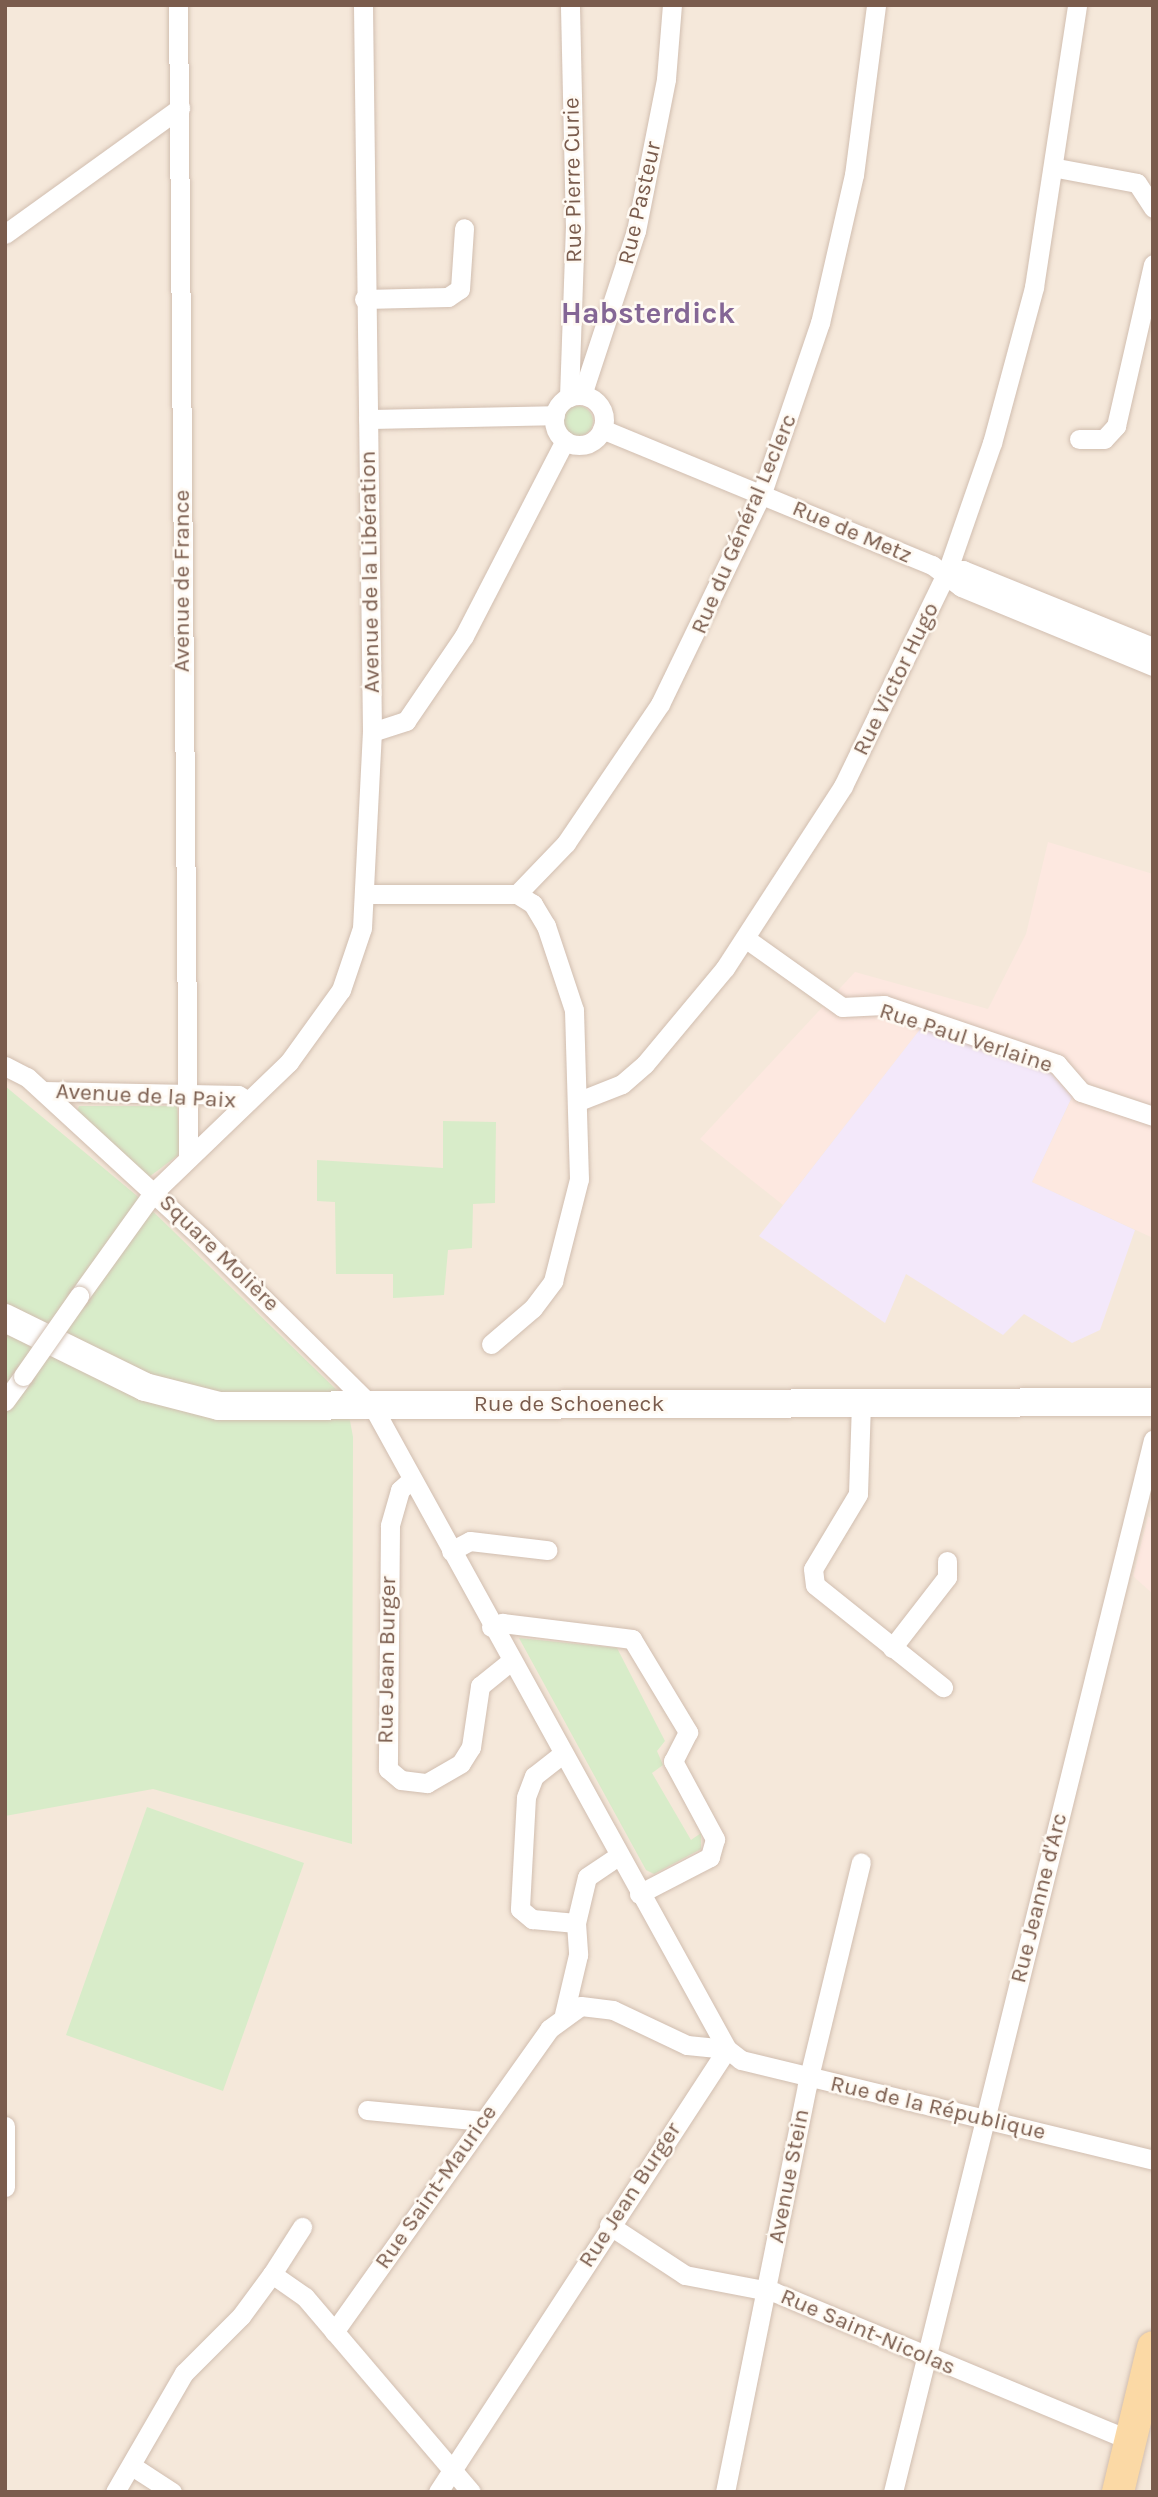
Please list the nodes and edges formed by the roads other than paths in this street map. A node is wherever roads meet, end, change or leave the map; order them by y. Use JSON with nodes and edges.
{"nodes":[{"id":1,"x":178,"y":5,"type":"edge"},
{"id":2,"x":363,"y":5,"type":"edge"},
{"id":3,"x":570,"y":5,"type":"edge"},
{"id":4,"x":673,"y":5,"type":"edge"},
{"id":5,"x":876,"y":5,"type":"edge"},
{"id":6,"x":1077,"y":5,"type":"edge"},
{"id":7,"x":180,"y":108,"type":"junction"},
{"id":8,"x":1057,"y":168,"type":"junction"},
{"id":9,"x":1153,"y":208,"type":"edge"},
{"id":10,"x":464,"y":228,"type":"dead end"},
{"id":11,"x":5,"y":234,"type":"edge"},
{"id":12,"x":1153,"y":264,"type":"edge"},
{"id":13,"x":364,"y":299,"type":"junction"},
{"id":14,"x":575,"y":396,"type":"junction"},
{"id":15,"x":555,"y":415,"type":"junction"},
{"id":16,"x":368,"y":419,"type":"junction"},
{"id":17,"x":602,"y":429,"type":"junction"},
{"id":18,"x":1079,"y":439,"type":"dead end"},
{"id":19,"x":565,"y":440,"type":"junction"},
{"id":20,"x":762,"y":493,"type":"junction"},
{"id":21,"x":947,"y":572,"type":"junction"},
{"id":22,"x":1057,"y":618,"type":"junction"},
{"id":23,"x":1153,"y":647,"type":"edge"},
{"id":24,"x":1153,"y":666,"type":"edge"},
{"id":25,"x":372,"y":732,"type":"junction"},
{"id":26,"x":510,"y":893,"type":"junction"},
{"id":27,"x":368,"y":894,"type":"junction"},
{"id":28,"x":745,"y":939,"type":"junction"},
{"id":29,"x":5,"y":1066,"type":"edge"},
{"id":30,"x":43,"y":1091,"type":"junction"},
{"id":31,"x":190,"y":1094,"type":"junction"},
{"id":32,"x":248,"y":1101,"type":"junction"},
{"id":33,"x":579,"y":1101,"type":"junction"},
{"id":34,"x":1153,"y":1116,"type":"edge"},
{"id":35,"x":188,"y":1157,"type":"junction"},
{"id":36,"x":153,"y":1193,"type":"junction"},
{"id":37,"x":5,"y":1318,"type":"edge"},
{"id":38,"x":491,"y":1344,"type":"dead end"},
{"id":39,"x":5,"y":1401,"type":"edge"},
{"id":40,"x":1153,"y":1402,"type":"edge"},
{"id":41,"x":861,"y":1403,"type":"junction"},
{"id":42,"x":373,"y":1407,"type":"junction"},
{"id":43,"x":1153,"y":1440,"type":"edge"},
{"id":44,"x":411,"y":1480,"type":"junction"},
{"id":45,"x":547,"y":1549,"type":"dead end"},
{"id":46,"x":451,"y":1551,"type":"junction"},
{"id":47,"x":947,"y":1561,"type":"dead end"},
{"id":48,"x":491,"y":1627,"type":"junction"},
{"id":49,"x":892,"y":1648,"type":"junction"},
{"id":50,"x":510,"y":1662,"type":"junction"},
{"id":51,"x":943,"y":1687,"type":"dead end"},
{"id":52,"x":561,"y":1755,"type":"junction"},
{"id":53,"x":618,"y":1856,"type":"junction"},
{"id":54,"x":861,"y":1862,"type":"dead end"},
{"id":55,"x":639,"y":1894,"type":"junction"},
{"id":56,"x":576,"y":1923,"type":"junction"},
{"id":57,"x":564,"y":2014,"type":"junction"},
{"id":58,"x":727,"y":2049,"type":"junction"},
{"id":59,"x":809,"y":2077,"type":"junction"},
{"id":60,"x":367,"y":2110,"type":"dead end"},
{"id":61,"x":986,"y":2119,"type":"junction"},
{"id":62,"x":483,"y":2120,"type":"junction"},
{"id":63,"x":5,"y":2126,"type":"edge"},
{"id":64,"x":1153,"y":2161,"type":"edge"},
{"id":65,"x":5,"y":2187,"type":"edge"},
{"id":66,"x":609,"y":2225,"type":"junction"},
{"id":67,"x":302,"y":2227,"type":"dead end"},
{"id":68,"x":272,"y":2274,"type":"junction"},
{"id":69,"x":766,"y":2290,"type":"junction"},
{"id":70,"x":334,"y":2332,"type":"junction"},
{"id":71,"x":1153,"y":2347,"type":"edge"},
{"id":72,"x":927,"y":2357,"type":"junction"},
{"id":73,"x":1129,"y":2440,"type":"junction"},
{"id":74,"x":132,"y":2466,"type":"junction"},
{"id":75,"x":452,"y":2470,"type":"junction"},
{"id":76,"x":115,"y":2492,"type":"edge"},
{"id":77,"x":172,"y":2492,"type":"edge"},
{"id":78,"x":438,"y":2492,"type":"edge"},
{"id":79,"x":471,"y":2492,"type":"edge"},
{"id":80,"x":726,"y":2492,"type":"edge"},
{"id":81,"x":893,"y":2492,"type":"edge"},
{"id":82,"x":1118,"y":2492,"type":"edge"}],
"edges":[{"from":1,"to":7,"type":"street","name":"Avenue de France"},
{"from":2,"to":13,"type":"street","name":"Avenue de la Libération"},
{"from":3,"to":14,"type":"street","name":"Rue Pierre Curie"},
{"from":4,"to":14,"type":"street","name":"Rue Pasteur"},
{"from":5,"to":20,"type":"street","name":"Rue du Général Leclerc"},
{"from":6,"to":8,"type":"street","name":"Rue Victor Hugo"},
{"from":7,"to":11,"type":"street"},
{"from":7,"to":31,"type":"street","name":"Avenue de France"},
{"from":8,"to":9,"type":"street"},
{"from":8,"to":21,"type":"street","name":"Rue Victor Hugo"},
{"from":10,"to":13,"type":"street"},
{"from":12,"to":18,"type":"street"},
{"from":13,"to":16,"type":"street","name":"Avenue de la Libération"},
{"from":14,"to":15,"type":"street","name":"Rue Pasteur"},
{"from":14,"to":17,"type":"street"},
{"from":15,"to":16,"type":"street"},
{"from":15,"to":19,"type":"street"},
{"from":16,"to":25,"type":"street","name":"Avenue de la Libération"},
{"from":17,"to":19,"type":"street"},
{"from":17,"to":20,"type":"street","name":"Rue de Metz"},
{"from":19,"to":25,"type":"street"},
{"from":20,"to":21,"type":"street","name":"Rue de Metz"},
{"from":20,"to":26,"type":"street","name":"Rue du Général Leclerc"},
{"from":21,"to":22,"type":"street","name":"Rue de Metz"},
{"from":21,"to":28,"type":"street","name":"Rue Victor Hugo"},
{"from":22,"to":23,"type":"street","name":"Rue de Metz"},
{"from":22,"to":24,"type":"street","name":"Rue de Metz"},
{"from":25,"to":27,"type":"street","name":"Avenue de la Libération"},
{"from":26,"to":27,"type":"street"},
{"from":26,"to":33,"type":"street"},
{"from":27,"to":32,"type":"street","name":"Avenue de la Libération"},
{"from":28,"to":33,"type":"street","name":"Rue Victor Hugo"},
{"from":28,"to":34,"type":"street","name":"Rue Paul Verlaine"},
{"from":29,"to":30,"type":"street","name":"Avenue de la Paix"},
{"from":30,"to":31,"type":"street","name":"Avenue de la Paix"},
{"from":30,"to":36,"type":"street","name":"Avenue de la Paix"},
{"from":31,"to":32,"type":"street","name":"Avenue de la Paix"},
{"from":31,"to":35,"type":"street","name":"Avenue de France"},
{"from":32,"to":35,"type":"street","name":"Square Molière"},
{"from":33,"to":38,"type":"street"},
{"from":35,"to":36,"type":"street","name":"Square Molière"},
{"from":36,"to":39,"type":"street","bridge":true},
{"from":36,"to":42,"type":"street","name":"Square Molière"},
{"from":37,"to":42,"type":"main road","name":"Rue de Schoeneck"},
{"from":40,"to":41,"type":"main road","name":"Rue de Schoeneck"},
{"from":41,"to":42,"type":"main road","name":"Rue de Schoeneck"},
{"from":41,"to":49,"type":"street"},
{"from":42,"to":44,"type":"street"},
{"from":43,"to":61,"type":"street","name":"Rue Jeanne d'Arc"},
{"from":44,"to":46,"type":"street"},
{"from":44,"to":50,"type":"street","name":"Rue Jean Burger"},
{"from":45,"to":46,"type":"street"},
{"from":46,"to":48,"type":"street"},
{"from":47,"to":49,"type":"street"},
{"from":48,"to":50,"type":"street"},
{"from":48,"to":55,"type":"street"},
{"from":49,"to":51,"type":"street"},
{"from":50,"to":52,"type":"street"},
{"from":52,"to":53,"type":"street"},
{"from":52,"to":56,"type":"street"},
{"from":53,"to":55,"type":"street"},
{"from":53,"to":56,"type":"street"},
{"from":54,"to":59,"type":"street","name":"Avenue Stein"},
{"from":55,"to":58,"type":"street"},
{"from":56,"to":57,"type":"street"},
{"from":57,"to":58,"type":"street"},
{"from":57,"to":62,"type":"street","name":"Rue Saint-Maurice"},
{"from":58,"to":59,"type":"street","name":"Rue de la République"},
{"from":58,"to":66,"type":"street","name":"Rue Jean Burger"},
{"from":59,"to":61,"type":"street","name":"Rue de la République"},
{"from":59,"to":69,"type":"street","name":"Avenue Stein"},
{"from":60,"to":62,"type":"street"},
{"from":61,"to":64,"type":"street","name":"Rue de la République"},
{"from":61,"to":72,"type":"street","name":"Rue Jeanne d'Arc"},
{"from":62,"to":70,"type":"street","name":"Rue Saint-Maurice"},
{"from":63,"to":65,"type":"street"},
{"from":66,"to":69,"type":"street","name":"Rue Saint-Nicolas"},
{"from":66,"to":75,"type":"street","name":"Rue Jean Burger"},
{"from":67,"to":68,"type":"street"},
{"from":68,"to":70,"type":"street"},
{"from":68,"to":74,"type":"street"},
{"from":69,"to":72,"type":"street","name":"Rue Saint-Nicolas"},
{"from":69,"to":80,"type":"street","name":"Avenue Stein"},
{"from":70,"to":75,"type":"street"},
{"from":71,"to":73,"type":"main road"},
{"from":72,"to":73,"type":"street","name":"Rue Saint-Nicolas"},
{"from":72,"to":81,"type":"street","name":"Rue Jeanne d'Arc"},
{"from":73,"to":82,"type":"main road"},
{"from":74,"to":76,"type":"street"},
{"from":74,"to":77,"type":"street"},
{"from":75,"to":78,"type":"street","name":"Rue Jean Burger"},
{"from":75,"to":79,"type":"street"}]}
